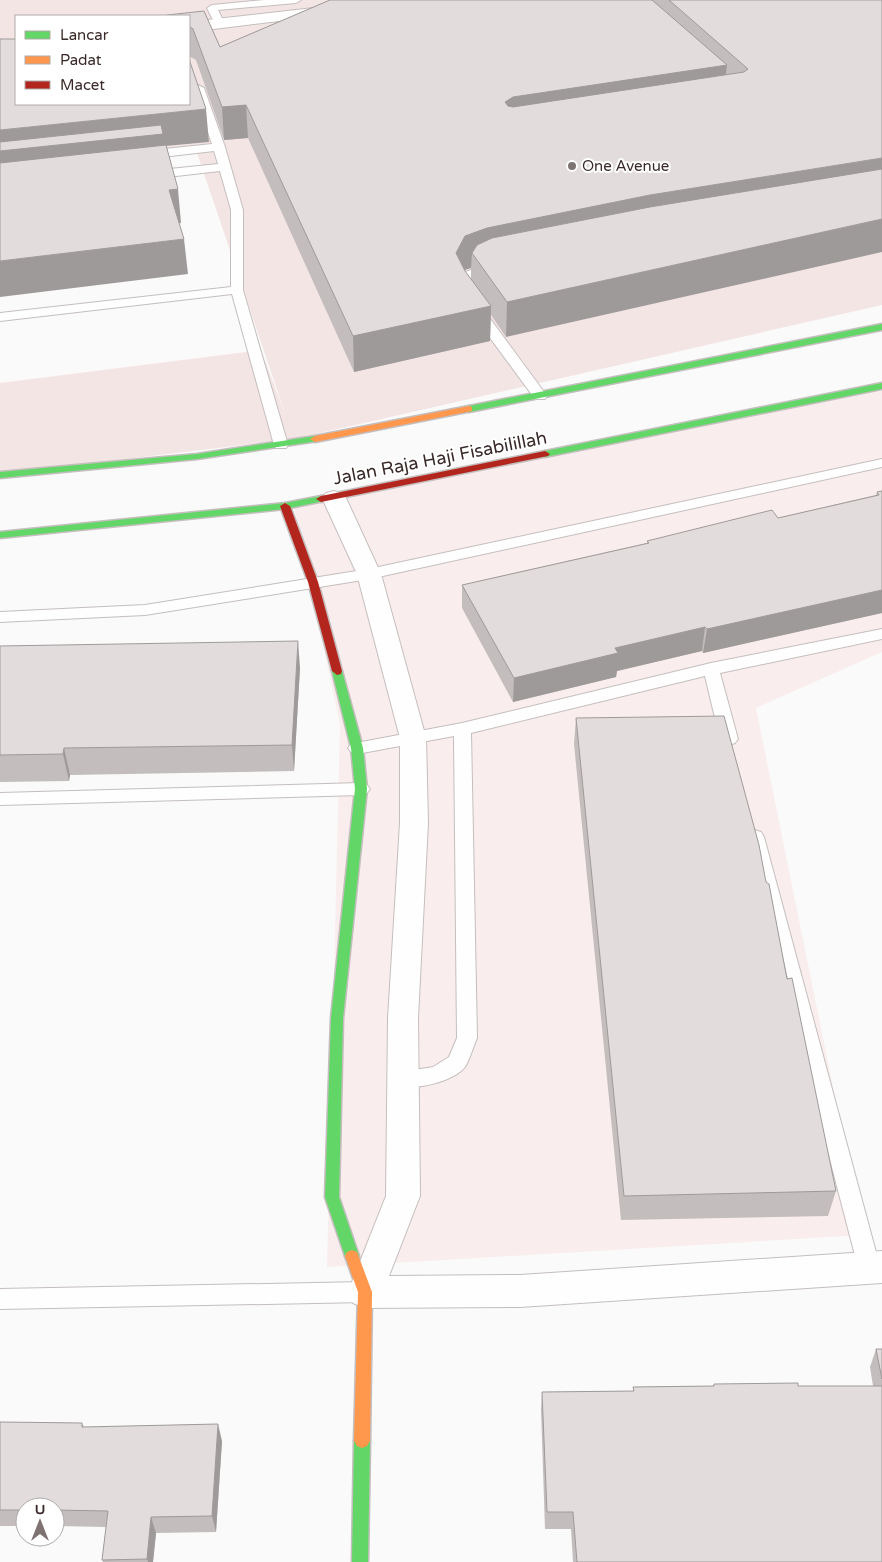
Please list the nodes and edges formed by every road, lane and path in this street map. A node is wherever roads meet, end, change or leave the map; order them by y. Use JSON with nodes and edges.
{"nodes":[{"id":1,"x":296,"y":0,"type":"edge"},
{"id":2,"x":351,"y":9,"type":"edge"},
{"id":3,"x":220,"y":24,"type":"junction"},
{"id":4,"x":190,"y":27,"type":"edge"},
{"id":5,"x":195,"y":78,"type":"edge"},
{"id":6,"x":219,"y":147,"type":"junction"},
{"id":7,"x":131,"y":156,"type":"edge"},
{"id":8,"x":224,"y":167,"type":"junction"},
{"id":9,"x":137,"y":176,"type":"edge"},
{"id":10,"x":506,"y":264,"type":"edge"},
{"id":11,"x":237,"y":290,"type":"junction"},
{"id":12,"x":0,"y":316,"type":"edge"},
{"id":13,"x":882,"y":327,"type":"edge"},
{"id":14,"x":882,"y":386,"type":"edge"},
{"id":15,"x":540,"y":396,"type":"junction"},
{"id":16,"x":281,"y":445,"type":"junction"},
{"id":17,"x":882,"y":464,"type":"edge"},
{"id":18,"x":0,"y":474,"type":"edge"},
{"id":19,"x":334,"y":498,"type":"junction"},
{"id":20,"x":285,"y":506,"type":"junction"},
{"id":21,"x":0,"y":535,"type":"edge"},
{"id":22,"x":368,"y":574,"type":"junction"},
{"id":23,"x":313,"y":582,"type":"junction"},
{"id":24,"x":0,"y":617,"type":"edge"},
{"id":25,"x":882,"y":634,"type":"edge"},
{"id":26,"x":711,"y":670,"type":"junction"},
{"id":27,"x":462,"y":730,"type":"junction"},
{"id":28,"x":413,"y":738,"type":"junction"},
{"id":29,"x":357,"y":748,"type":"junction"},
{"id":30,"x":734,"y":756,"type":"edge"},
{"id":31,"x":361,"y":789,"type":"junction"},
{"id":32,"x":0,"y":799,"type":"edge"},
{"id":33,"x":752,"y":824,"type":"edge"},
{"id":34,"x":403,"y":1079,"type":"junction"},
{"id":35,"x":876,"y":1267,"type":"edge"},
{"id":36,"x":365,"y":1292,"type":"junction"},
{"id":37,"x":0,"y":1298,"type":"edge"},
{"id":38,"x":360,"y":1562,"type":"edge"}],
"edges":[{"from":1,"to":3,"type":"lane"},
{"from":2,"to":3,"type":"street"},
{"from":3,"to":4,"type":"street"},
{"from":5,"to":6,"type":"lane"},
{"from":6,"to":7,"type":"lane"},
{"from":6,"to":8,"type":"lane"},
{"from":8,"to":9,"type":"lane"},
{"from":8,"to":11,"type":"lane"},
{"from":10,"to":15,"type":"lane"},
{"from":11,"to":12,"type":"lane"},
{"from":11,"to":16,"type":"lane"},
{"from":13,"to":15,"type":"main road"},
{"from":14,"to":19,"type":"main road","name":"Jalan Raja Haji Fisabilillah"},
{"from":15,"to":16,"type":"main road"},
{"from":16,"to":18,"type":"main road"},
{"from":17,"to":22,"type":"lane"},
{"from":19,"to":20,"type":"main road","name":"Jalan Raja Haji Fisabilillah"},
{"from":19,"to":22,"type":"street"},
{"from":20,"to":21,"type":"main road","name":"Jalan Raja Haji Fisabilillah"},
{"from":20,"to":23,"type":"main road"},
{"from":22,"to":23,"type":"lane"},
{"from":22,"to":28,"type":"street"},
{"from":23,"to":24,"type":"lane"},
{"from":23,"to":29,"type":"main road"},
{"from":25,"to":26,"type":"lane"},
{"from":26,"to":27,"type":"lane"},
{"from":26,"to":30,"type":"lane"},
{"from":27,"to":28,"type":"lane"},
{"from":27,"to":34,"type":"lane"},
{"from":28,"to":29,"type":"lane"},
{"from":28,"to":34,"type":"street"},
{"from":29,"to":31,"type":"main road"},
{"from":31,"to":32,"type":"lane"},
{"from":31,"to":36,"type":"main road"},
{"from":33,"to":35,"type":"lane"},
{"from":34,"to":36,"type":"street"},
{"from":35,"to":36,"type":"street"},
{"from":36,"to":37,"type":"lane"},
{"from":36,"to":38,"type":"main road"}]}
